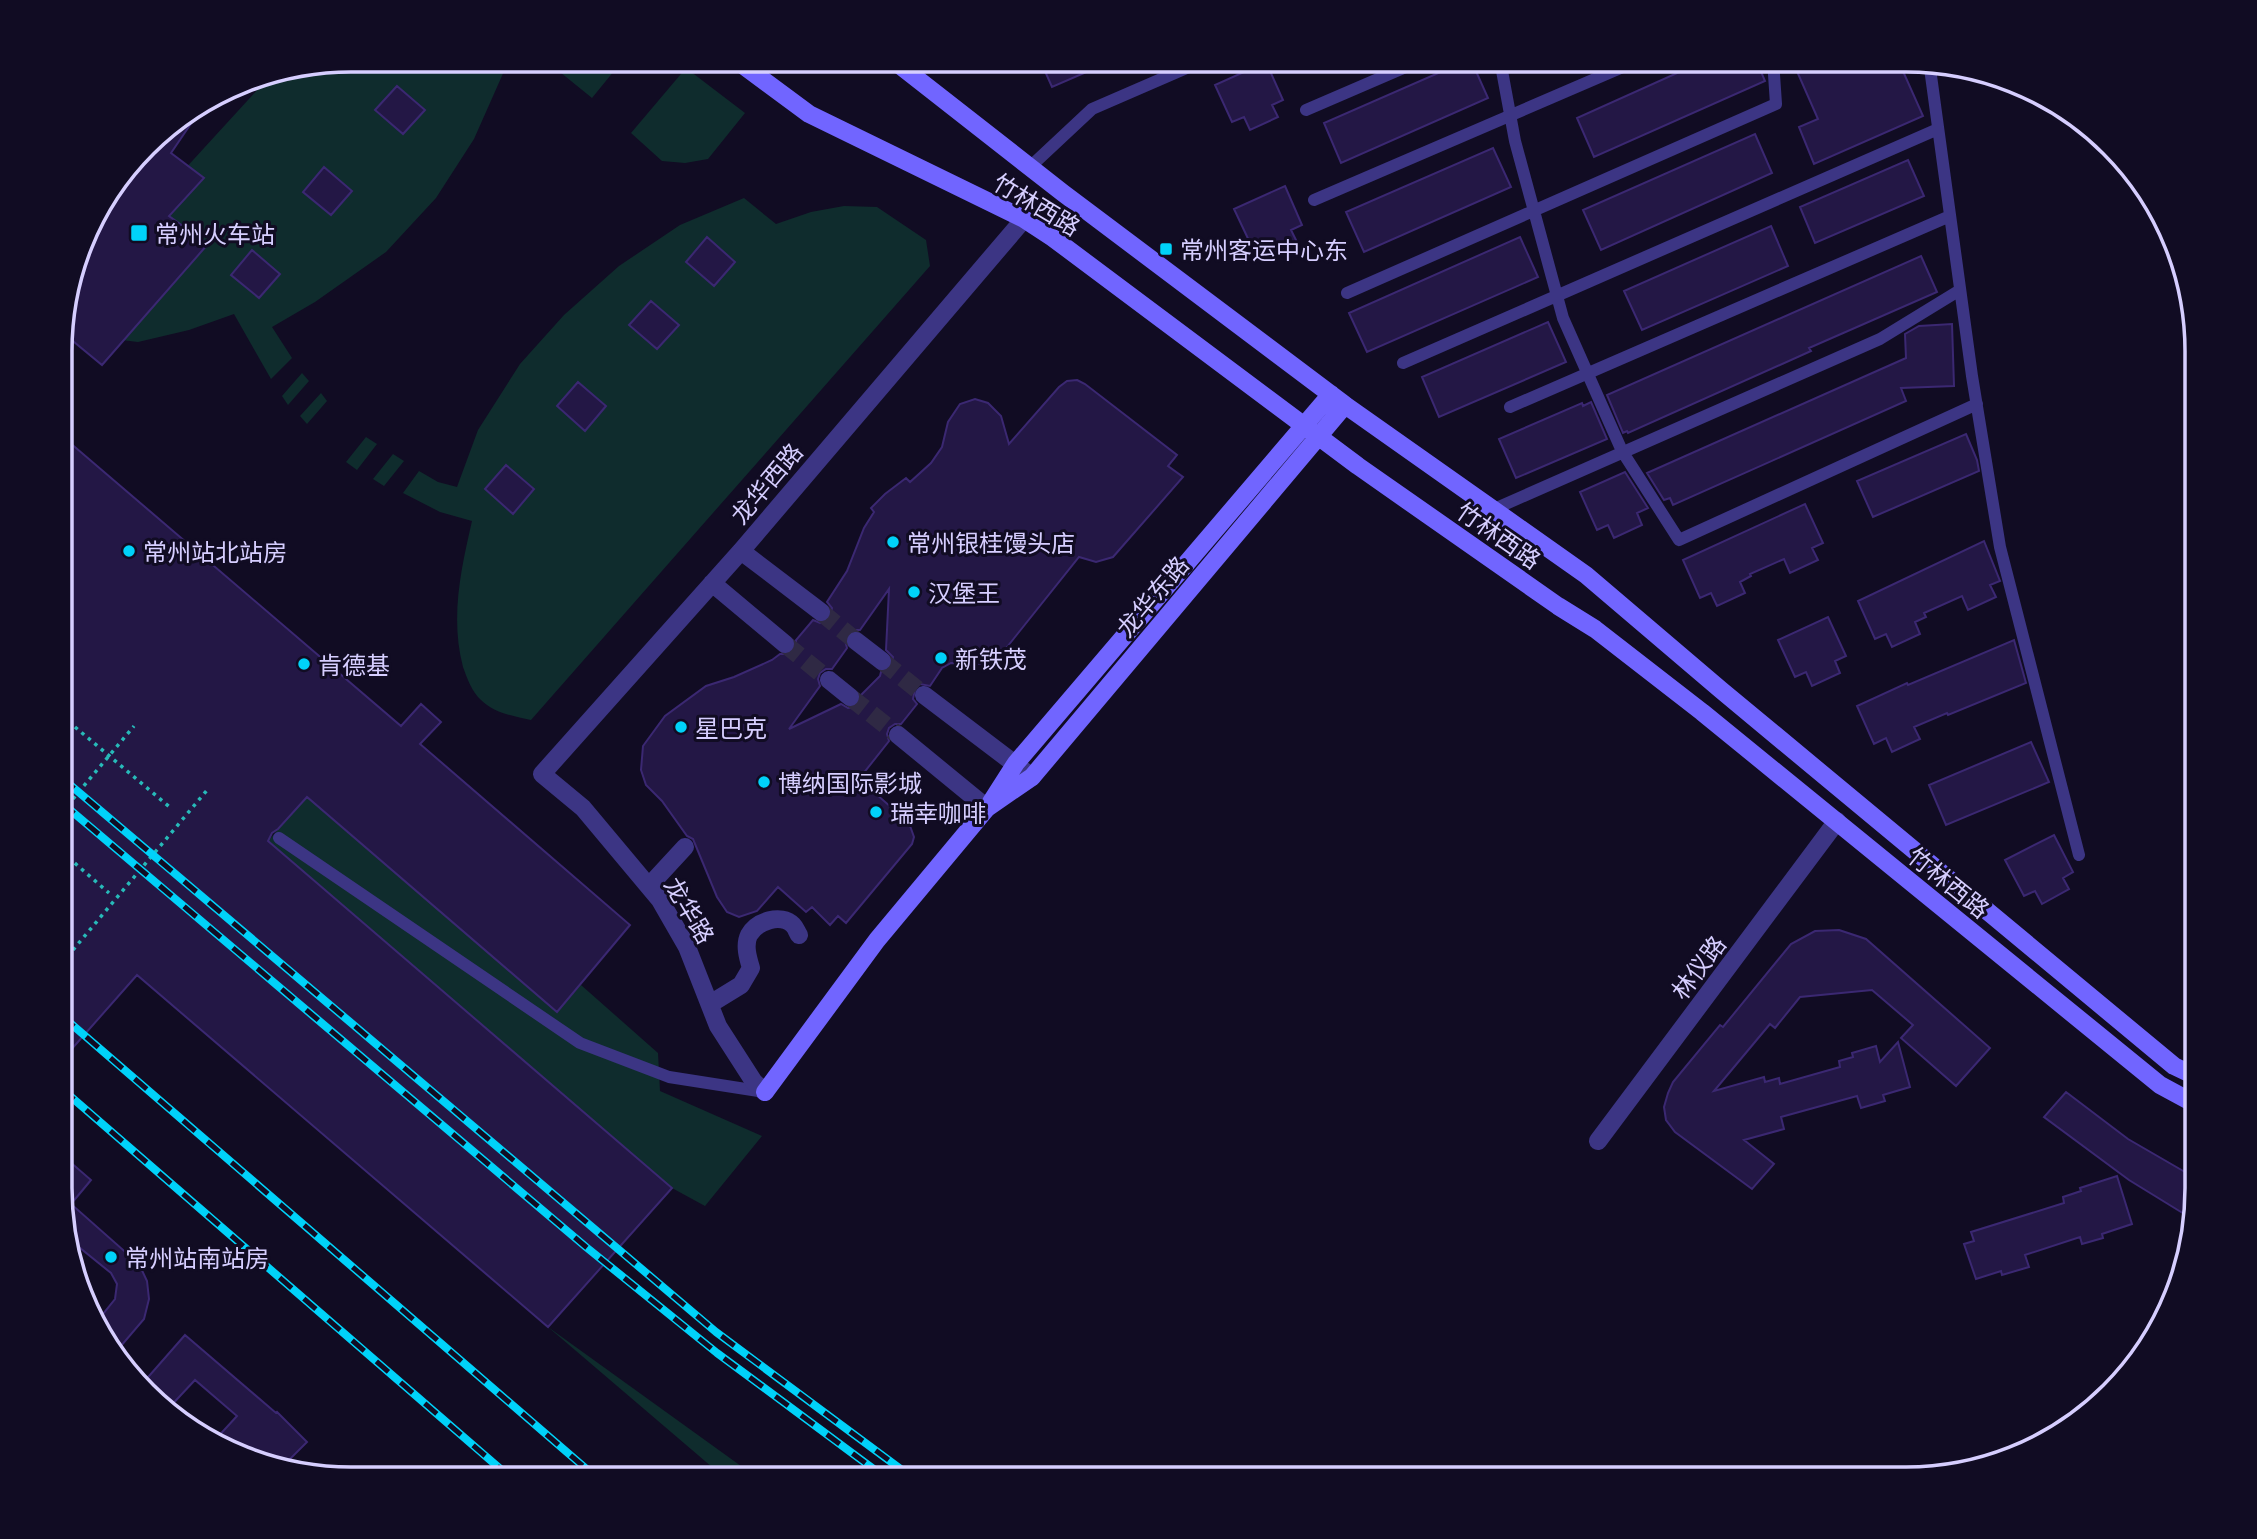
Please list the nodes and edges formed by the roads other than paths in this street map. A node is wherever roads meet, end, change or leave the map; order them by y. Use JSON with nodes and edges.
{"nodes":[{"id":1,"x":752,"y":72,"type":"edge"},
{"id":2,"x":908,"y":72,"type":"edge"},
{"id":3,"x":1177,"y":72,"type":"edge"},
{"id":4,"x":1394,"y":72,"type":"edge"},
{"id":5,"x":1502,"y":72,"type":"edge"},
{"id":6,"x":1611,"y":72,"type":"edge"},
{"id":7,"x":1774,"y":72,"type":"edge"},
{"id":8,"x":1931,"y":73,"type":"edge"},
{"id":9,"x":1306,"y":110,"type":"dead end"},
{"id":10,"x":1510,"y":116,"type":"junction"},
{"id":11,"x":1938,"y":129,"type":"junction"},
{"id":12,"x":1030,"y":167,"type":"junction"},
{"id":13,"x":1314,"y":200,"type":"dead end"},
{"id":14,"x":1534,"y":211,"type":"junction"},
{"id":15,"x":1950,"y":216,"type":"junction"},
{"id":16,"x":1024,"y":219,"type":"junction"},
{"id":17,"x":1960,"y":290,"type":"junction"},
{"id":18,"x":1347,"y":293,"type":"dead end"},
{"id":19,"x":1556,"y":295,"type":"junction"},
{"id":20,"x":1403,"y":363,"type":"dead end"},
{"id":21,"x":1587,"y":373,"type":"junction"},
{"id":22,"x":1338,"y":400,"type":"junction"},
{"id":23,"x":1977,"y":404,"type":"junction"},
{"id":24,"x":1510,"y":407,"type":"dead end"},
{"id":25,"x":1312,"y":431,"type":"junction"},
{"id":26,"x":1622,"y":451,"type":"junction"},
{"id":27,"x":1492,"y":510,"type":"junction"},
{"id":28,"x":741,"y":551,"type":"junction"},
{"id":29,"x":712,"y":583,"type":"junction"},
{"id":30,"x":821,"y":612,"type":"tunnel mouth"},
{"id":31,"x":856,"y":641,"type":"tunnel mouth"},
{"id":32,"x":785,"y":644,"type":"tunnel mouth"},
{"id":33,"x":882,"y":661,"type":"tunnel mouth"},
{"id":34,"x":829,"y":681,"type":"tunnel mouth"},
{"id":35,"x":924,"y":695,"type":"tunnel mouth"},
{"id":36,"x":850,"y":697,"type":"tunnel mouth"},
{"id":37,"x":898,"y":735,"type":"tunnel mouth"},
{"id":38,"x":1016,"y":763,"type":"junction"},
{"id":39,"x":542,"y":774,"type":"joint"},
{"id":40,"x":1032,"y":777,"type":"junction"},
{"id":41,"x":987,"y":808,"type":"junction"},
{"id":42,"x":1836,"y":821,"type":"junction"},
{"id":43,"x":279,"y":838,"type":"dead end"},
{"id":44,"x":685,"y":846,"type":"dead end"},
{"id":45,"x":2079,"y":855,"type":"dead end"},
{"id":46,"x":649,"y":886,"type":"junction"},
{"id":47,"x":799,"y":935,"type":"dead end"},
{"id":48,"x":710,"y":1004,"type":"junction"},
{"id":49,"x":2185,"y":1071,"type":"edge"},
{"id":50,"x":765,"y":1092,"type":"junction"},
{"id":51,"x":2185,"y":1099,"type":"edge"},
{"id":52,"x":1598,"y":1141,"type":"dead end"}],
"edges":[{"from":1,"to":16,"type":"main road","name":"竹林西路"},
{"from":2,"to":12,"type":"main road","name":"竹林西路"},
{"from":3,"to":12,"type":"lane"},
{"from":4,"to":9,"type":"lane"},
{"from":5,"to":10,"type":"lane"},
{"from":6,"to":10,"type":"lane"},
{"from":7,"to":14,"type":"lane"},
{"from":8,"to":11,"type":"lane"},
{"from":10,"to":13,"type":"lane"},
{"from":10,"to":14,"type":"lane"},
{"from":11,"to":15,"type":"lane"},
{"from":11,"to":19,"type":"lane"},
{"from":12,"to":22,"type":"main road","name":"竹林西路"},
{"from":14,"to":18,"type":"lane"},
{"from":14,"to":19,"type":"lane"},
{"from":15,"to":17,"type":"lane"},
{"from":15,"to":21,"type":"lane"},
{"from":16,"to":25,"type":"main road","name":"竹林西路"},
{"from":16,"to":28,"type":"street","name":"龙华西路"},
{"from":17,"to":23,"type":"lane"},
{"from":17,"to":26,"type":"lane"},
{"from":19,"to":20,"type":"lane"},
{"from":19,"to":21,"type":"lane"},
{"from":21,"to":24,"type":"lane"},
{"from":21,"to":26,"type":"lane"},
{"from":22,"to":25,"type":"main road","name":"龙华东路"},
{"from":22,"to":27,"type":"main road","name":"竹林西路"},
{"from":23,"to":26,"type":"lane"},
{"from":23,"to":45,"type":"lane"},
{"from":25,"to":38,"type":"main road","name":"龙华东路"},
{"from":25,"to":40,"type":"main road","name":"龙华东路"},
{"from":25,"to":42,"type":"main road","name":"竹林西路"},
{"from":26,"to":27,"type":"lane"},
{"from":27,"to":49,"type":"main road","name":"竹林西路"},
{"from":28,"to":29,"type":"street","name":"龙华西路"},
{"from":28,"to":30,"type":"street"},
{"from":29,"to":32,"type":"street"},
{"from":29,"to":39,"type":"street","name":"龙华西路"},
{"from":31,"to":33,"type":"street"},
{"from":34,"to":36,"type":"street"},
{"from":35,"to":38,"type":"street"},
{"from":37,"to":41,"type":"street"},
{"from":38,"to":40,"type":"street"},
{"from":38,"to":41,"type":"main road","name":"龙华东路"},
{"from":39,"to":46,"type":"street","name":"龙华路"},
{"from":40,"to":41,"type":"main road","name":"龙华东路"},
{"from":41,"to":50,"type":"main road","name":"龙华东路"},
{"from":42,"to":51,"type":"main road","name":"竹林西路"},
{"from":42,"to":52,"type":"street","name":"林仪路"},
{"from":43,"to":50,"type":"lane"},
{"from":44,"to":46,"type":"street"},
{"from":46,"to":48,"type":"street","name":"龙华路"},
{"from":47,"to":48,"type":"street"},
{"from":48,"to":50,"type":"street","name":"龙华路"}]}
